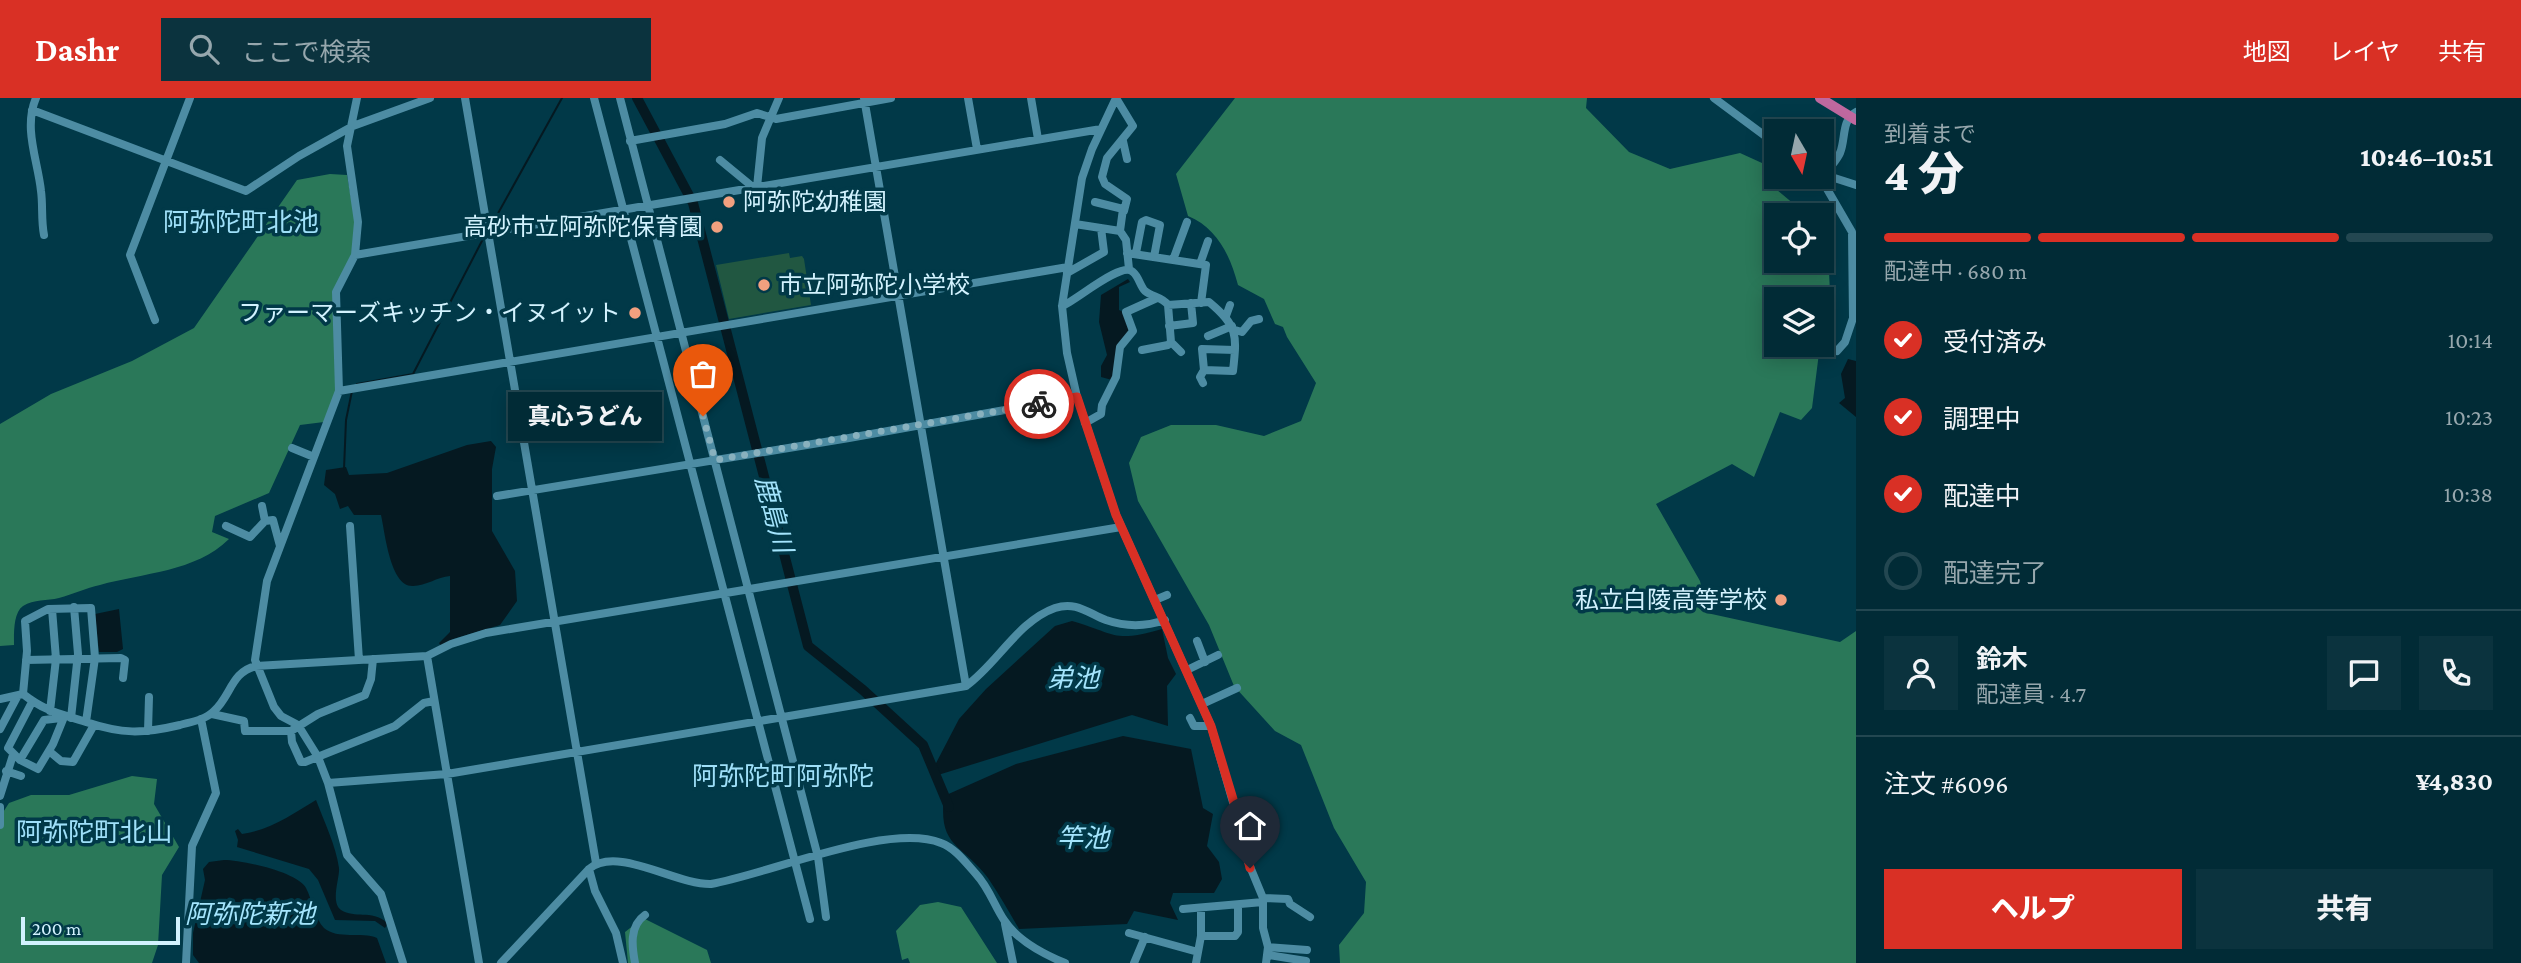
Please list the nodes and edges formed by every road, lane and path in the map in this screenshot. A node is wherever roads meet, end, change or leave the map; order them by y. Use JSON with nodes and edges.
{"nodes":[{"id":1,"x":36,"y":98,"type":"edge"},
{"id":2,"x":190,"y":98,"type":"edge"},
{"id":3,"x":357,"y":98,"type":"edge"},
{"id":4,"x":430,"y":98,"type":"edge"},
{"id":5,"x":465,"y":98,"type":"edge"},
{"id":6,"x":594,"y":98,"type":"edge"},
{"id":7,"x":620,"y":98,"type":"edge"},
{"id":8,"x":779,"y":98,"type":"edge"},
{"id":9,"x":891,"y":98,"type":"edge"},
{"id":10,"x":968,"y":98,"type":"edge"},
{"id":11,"x":1031,"y":98,"type":"edge"},
{"id":12,"x":1116,"y":98,"type":"edge"},
{"id":13,"x":1714,"y":98,"type":"edge"},
{"id":14,"x":1820,"y":98,"type":"edge"},
{"id":15,"x":865,"y":100,"type":"edge"},
{"id":16,"x":32,"y":110,"type":"junction"},
{"id":17,"x":1854,"y":116,"type":"edge"},
{"id":18,"x":772,"y":118,"type":"junction"},
{"id":19,"x":353,"y":126,"type":"junction"},
{"id":20,"x":1101,"y":129,"type":"junction"},
{"id":21,"x":1764,"y":135,"type":"edge"},
{"id":22,"x":1038,"y":139,"type":"junction"},
{"id":23,"x":631,"y":141,"type":"junction"},
{"id":24,"x":1123,"y":141,"type":"junction"},
{"id":25,"x":977,"y":149,"type":"junction"},
{"id":26,"x":1127,"y":159,"type":"dead end"},
{"id":27,"x":720,"y":160,"type":"dead end"},
{"id":28,"x":165,"y":161,"type":"junction"},
{"id":29,"x":1834,"y":161,"type":"edge"},
{"id":30,"x":877,"y":166,"type":"junction"},
{"id":31,"x":1834,"y":178,"type":"edge"},
{"id":32,"x":1856,"y":185,"type":"edge"},
{"id":33,"x":755,"y":188,"type":"junction"},
{"id":34,"x":1826,"y":189,"type":"edge"},
{"id":35,"x":1095,"y":202,"type":"dead end"},
{"id":36,"x":646,"y":205,"type":"junction"},
{"id":37,"x":625,"y":209,"type":"junction"},
{"id":38,"x":1124,"y":211,"type":"junction"},
{"id":39,"x":1075,"y":224,"type":"junction"},
{"id":40,"x":1187,"y":226,"type":"dead end"},
{"id":41,"x":1101,"y":228,"type":"junction"},
{"id":42,"x":1121,"y":231,"type":"junction"},
{"id":43,"x":489,"y":232,"type":"junction"},
{"id":44,"x":44,"y":235,"type":"dead end"},
{"id":45,"x":1208,"y":241,"type":"dead end"},
{"id":46,"x":1131,"y":253,"type":"junction"},
{"id":47,"x":355,"y":255,"type":"junction"},
{"id":48,"x":1154,"y":257,"type":"junction"},
{"id":49,"x":1173,"y":260,"type":"junction"},
{"id":50,"x":1200,"y":264,"type":"junction"},
{"id":51,"x":1129,"y":269,"type":"junction"},
{"id":52,"x":1068,"y":270,"type":"junction"},
{"id":53,"x":898,"y":294,"type":"junction"},
{"id":54,"x":1157,"y":298,"type":"junction"},
{"id":55,"x":1196,"y":303,"type":"junction"},
{"id":56,"x":1168,"y":305,"type":"junction"},
{"id":57,"x":1230,"y":305,"type":"dead end"},
{"id":58,"x":1062,"y":306,"type":"junction"},
{"id":59,"x":1226,"y":316,"type":"junction"},
{"id":60,"x":1259,"y":319,"type":"dead end"},
{"id":61,"x":155,"y":320,"type":"dead end"},
{"id":62,"x":1169,"y":326,"type":"junction"},
{"id":63,"x":1233,"y":328,"type":"junction"},
{"id":64,"x":681,"y":332,"type":"junction"},
{"id":65,"x":1208,"y":336,"type":"dead end"},
{"id":66,"x":657,"y":337,"type":"junction"},
{"id":67,"x":1171,"y":342,"type":"junction"},
{"id":68,"x":1142,"y":350,"type":"dead end"},
{"id":69,"x":1235,"y":350,"type":"junction"},
{"id":70,"x":1837,"y":351,"type":"dead end"},
{"id":71,"x":1181,"y":352,"type":"dead end"},
{"id":72,"x":511,"y":362,"type":"junction"},
{"id":73,"x":1204,"y":370,"type":"junction"},
{"id":74,"x":1203,"y":383,"type":"dead end"},
{"id":75,"x":339,"y":391,"type":"junction"},
{"id":76,"x":1077,"y":397,"type":"junction"},
{"id":77,"x":1085,"y":423,"type":"junction"},
{"id":78,"x":921,"y":425,"type":"junction"},
{"id":79,"x":292,"y":448,"type":"dead end"},
{"id":80,"x":313,"y":457,"type":"junction"},
{"id":81,"x":715,"y":460,"type":"junction"},
{"id":82,"x":691,"y":464,"type":"junction"},
{"id":83,"x":532,"y":491,"type":"junction"},
{"id":84,"x":497,"y":496,"type":"dead end"},
{"id":85,"x":262,"y":506,"type":"dead end"},
{"id":86,"x":265,"y":520,"type":"junction"},
{"id":87,"x":226,"y":526,"type":"dead end"},
{"id":88,"x":350,"y":526,"type":"dead end"},
{"id":89,"x":1121,"y":527,"type":"junction"},
{"id":90,"x":280,"y":545,"type":"junction"},
{"id":91,"x":943,"y":556,"type":"junction"},
{"id":92,"x":749,"y":588,"type":"junction"},
{"id":93,"x":724,"y":593,"type":"junction"},
{"id":94,"x":1167,"y":595,"type":"dead end"},
{"id":95,"x":1155,"y":600,"type":"junction"},
{"id":96,"x":74,"y":607,"type":"junction"},
{"id":97,"x":52,"y":609,"type":"junction"},
{"id":98,"x":1165,"y":620,"type":"junction"},
{"id":99,"x":554,"y":623,"type":"junction"},
{"id":100,"x":1198,"y":641,"type":"dead end"},
{"id":101,"x":1218,"y":655,"type":"dead end"},
{"id":102,"x":427,"y":656,"type":"junction"},
{"id":103,"x":78,"y":658,"type":"junction"},
{"id":104,"x":95,"y":658,"type":"junction"},
{"id":105,"x":56,"y":659,"type":"junction"},
{"id":106,"x":373,"y":659,"type":"junction"},
{"id":107,"x":26,"y":660,"type":"junction"},
{"id":108,"x":359,"y":660,"type":"junction"},
{"id":109,"x":1205,"y":662,"type":"junction"},
{"id":110,"x":256,"y":666,"type":"junction"},
{"id":111,"x":1187,"y":670,"type":"junction"},
{"id":112,"x":123,"y":678,"type":"dead end"},
{"id":113,"x":966,"y":686,"type":"junction"},
{"id":114,"x":1237,"y":688,"type":"dead end"},
{"id":115,"x":20,"y":696,"type":"junction"},
{"id":116,"x":149,"y":697,"type":"dead end"},
{"id":117,"x":0,"y":699,"type":"edge"},
{"id":118,"x":434,"y":701,"type":"junction"},
{"id":119,"x":32,"y":702,"type":"junction"},
{"id":120,"x":1202,"y":704,"type":"junction"},
{"id":121,"x":50,"y":711,"type":"junction"},
{"id":122,"x":212,"y":714,"type":"junction"},
{"id":123,"x":782,"y":715,"type":"junction"},
{"id":124,"x":68,"y":718,"type":"junction"},
{"id":125,"x":1190,"y":718,"type":"dead end"},
{"id":126,"x":201,"y":719,"type":"junction"},
{"id":127,"x":759,"y":721,"type":"junction"},
{"id":128,"x":90,"y":724,"type":"junction"},
{"id":129,"x":1211,"y":726,"type":"junction"},
{"id":130,"x":295,"y":728,"type":"junction"},
{"id":131,"x":0,"y":729,"type":"edge"},
{"id":132,"x":148,"y":731,"type":"junction"},
{"id":133,"x":49,"y":751,"type":"junction"},
{"id":134,"x":10,"y":752,"type":"edge"},
{"id":135,"x":578,"y":753,"type":"junction"},
{"id":136,"x":318,"y":757,"type":"junction"},
{"id":137,"x":6,"y":771,"type":"junction"},
{"id":138,"x":447,"y":774,"type":"junction"},
{"id":139,"x":21,"y":776,"type":"dead end"},
{"id":140,"x":328,"y":783,"type":"junction"},
{"id":141,"x":0,"y":796,"type":"edge"},
{"id":142,"x":0,"y":807,"type":"edge"},
{"id":143,"x":1266,"y":813,"type":"dead end"},
{"id":144,"x":1237,"y":815,"type":"junction"},
{"id":145,"x":0,"y":825,"type":"edge"},
{"id":146,"x":818,"y":856,"type":"junction"},
{"id":147,"x":795,"y":863,"type":"junction"},
{"id":148,"x":593,"y":866,"type":"junction"},
{"id":149,"x":1263,"y":900,"type":"junction"},
{"id":150,"x":1238,"y":905,"type":"junction"},
{"id":151,"x":1183,"y":909,"type":"dead end"},
{"id":152,"x":1201,"y":909,"type":"junction"},
{"id":153,"x":645,"y":915,"type":"dead end"},
{"id":154,"x":827,"y":917,"type":"dead end"},
{"id":155,"x":1310,"y":917,"type":"dead end"},
{"id":156,"x":810,"y":919,"type":"dead end"},
{"id":157,"x":1005,"y":921,"type":"junction"},
{"id":158,"x":1129,"y":933,"type":"dead end"},
{"id":159,"x":1201,"y":936,"type":"junction"},
{"id":160,"x":1145,"y":937,"type":"junction"},
{"id":161,"x":1172,"y":944,"type":"junction"},
{"id":162,"x":1307,"y":950,"type":"dead end"},
{"id":163,"x":1198,"y":952,"type":"junction"},
{"id":164,"x":1169,"y":955,"type":"dead end"},
{"id":165,"x":1267,"y":955,"type":"edge"},
{"id":166,"x":1306,"y":961,"type":"edge"},
{"id":167,"x":186,"y":963,"type":"edge"},
{"id":168,"x":403,"y":963,"type":"edge"},
{"id":169,"x":479,"y":963,"type":"edge"},
{"id":170,"x":501,"y":963,"type":"edge"},
{"id":171,"x":623,"y":963,"type":"edge"},
{"id":172,"x":635,"y":963,"type":"edge"},
{"id":173,"x":1013,"y":963,"type":"edge"},
{"id":174,"x":1065,"y":963,"type":"edge"},
{"id":175,"x":1133,"y":963,"type":"edge"},
{"id":176,"x":1196,"y":963,"type":"edge"}],
"edges":[{"from":1,"to":16,"type":"street"},
{"from":2,"to":28,"type":"street"},
{"from":3,"to":19,"type":"street"},
{"from":4,"to":19,"type":"street"},
{"from":5,"to":43,"type":"street"},
{"from":6,"to":37,"type":"street"},
{"from":7,"to":23,"type":"street"},
{"from":8,"to":18,"type":"street"},
{"from":9,"to":15,"type":"street"},
{"from":10,"to":25,"type":"street"},
{"from":11,"to":22,"type":"street"},
{"from":12,"to":20,"type":"street"},
{"from":12,"to":24,"type":"street"},
{"from":13,"to":21,"type":"street"},
{"from":14,"to":17,"type":"highway"},
{"from":15,"to":18,"type":"street"},
{"from":15,"to":30,"type":"street"},
{"from":16,"to":28,"type":"street"},
{"from":16,"to":44,"type":"street"},
{"from":17,"to":29,"type":"street"},
{"from":18,"to":23,"type":"street"},
{"from":18,"to":33,"type":"street"},
{"from":19,"to":28,"type":"street"},
{"from":19,"to":47,"type":"street"},
{"from":20,"to":22,"type":"street"},
{"from":20,"to":39,"type":"street"},
{"from":22,"to":25,"type":"street"},
{"from":23,"to":36,"type":"street"},
{"from":24,"to":26,"type":"street"},
{"from":24,"to":38,"type":"street"},
{"from":25,"to":30,"type":"street"},
{"from":27,"to":33,"type":"street"},
{"from":28,"to":61,"type":"street"},
{"from":30,"to":33,"type":"street"},
{"from":30,"to":53,"type":"street"},
{"from":31,"to":32,"type":"street"},
{"from":33,"to":36,"type":"street"},
{"from":34,"to":70,"type":"street"},
{"from":35,"to":38,"type":"street"},
{"from":36,"to":37,"type":"street"},
{"from":36,"to":64,"type":"street"},
{"from":37,"to":43,"type":"street"},
{"from":37,"to":66,"type":"street"},
{"from":38,"to":42,"type":"street"},
{"from":39,"to":41,"type":"street"},
{"from":39,"to":52,"type":"street"},
{"from":40,"to":49,"type":"street"},
{"from":41,"to":42,"type":"street"},
{"from":41,"to":52,"type":"street"},
{"from":42,"to":46,"type":"street"},
{"from":43,"to":47,"type":"street"},
{"from":43,"to":72,"type":"street"},
{"from":45,"to":50,"type":"street"},
{"from":46,"to":48,"type":"street"},
{"from":46,"to":48,"type":"street"},
{"from":46,"to":51,"type":"street"},
{"from":47,"to":75,"type":"street"},
{"from":48,"to":49,"type":"street"},
{"from":49,"to":50,"type":"street"},
{"from":50,"to":55,"type":"street"},
{"from":51,"to":54,"type":"street"},
{"from":51,"to":58,"type":"street"},
{"from":52,"to":53,"type":"street"},
{"from":52,"to":58,"type":"street"},
{"from":53,"to":64,"type":"street"},
{"from":53,"to":78,"type":"street"},
{"from":54,"to":56,"type":"street"},
{"from":54,"to":77,"type":"street"},
{"from":55,"to":56,"type":"street"},
{"from":55,"to":59,"type":"street"},
{"from":55,"to":62,"type":"street"},
{"from":56,"to":62,"type":"street"},
{"from":57,"to":59,"type":"street"},
{"from":58,"to":76,"type":"street"},
{"from":59,"to":63,"type":"street"},
{"from":60,"to":63,"type":"street"},
{"from":62,"to":67,"type":"street"},
{"from":63,"to":65,"type":"street"},
{"from":63,"to":69,"type":"street"},
{"from":64,"to":66,"type":"street"},
{"from":64,"to":81,"type":"street"},
{"from":66,"to":72,"type":"street"},
{"from":66,"to":82,"type":"street"},
{"from":67,"to":68,"type":"street"},
{"from":67,"to":71,"type":"street"},
{"from":69,"to":73,"type":"street"},
{"from":69,"to":73,"type":"street"},
{"from":72,"to":75,"type":"street"},
{"from":72,"to":83,"type":"street"},
{"from":73,"to":74,"type":"street"},
{"from":75,"to":80,"type":"street"},
{"from":76,"to":77,"type":"street"},
{"from":76,"to":78,"type":"street"},
{"from":77,"to":89,"type":"street"},
{"from":78,"to":81,"type":"street"},
{"from":78,"to":91,"type":"street"},
{"from":79,"to":80,"type":"street"},
{"from":80,"to":90,"type":"street"},
{"from":81,"to":82,"type":"street"},
{"from":81,"to":92,"type":"street"},
{"from":82,"to":83,"type":"street"},
{"from":82,"to":93,"type":"street"},
{"from":83,"to":84,"type":"street"},
{"from":83,"to":99,"type":"street"},
{"from":85,"to":86,"type":"street"},
{"from":86,"to":87,"type":"street"},
{"from":86,"to":90,"type":"street"},
{"from":88,"to":108,"type":"street"},
{"from":89,"to":91,"type":"street"},
{"from":89,"to":95,"type":"street"},
{"from":90,"to":110,"type":"street"},
{"from":91,"to":92,"type":"street"},
{"from":91,"to":113,"type":"street"},
{"from":92,"to":93,"type":"street"},
{"from":92,"to":123,"type":"street"},
{"from":93,"to":99,"type":"street"},
{"from":93,"to":127,"type":"street"},
{"from":94,"to":95,"type":"street"},
{"from":95,"to":98,"type":"street"},
{"from":96,"to":97,"type":"street"},
{"from":96,"to":103,"type":"street"},
{"from":96,"to":104,"type":"street"},
{"from":97,"to":105,"type":"street"},
{"from":97,"to":107,"type":"street"},
{"from":98,"to":111,"type":"street"},
{"from":98,"to":113,"type":"street"},
{"from":99,"to":102,"type":"street"},
{"from":99,"to":135,"type":"street"},
{"from":100,"to":109,"type":"street"},
{"from":101,"to":109,"type":"street"},
{"from":102,"to":106,"type":"street"},
{"from":102,"to":118,"type":"street"},
{"from":103,"to":104,"type":"street"},
{"from":103,"to":105,"type":"street"},
{"from":103,"to":124,"type":"street"},
{"from":104,"to":112,"type":"street"},
{"from":104,"to":128,"type":"street"},
{"from":105,"to":107,"type":"street"},
{"from":105,"to":121,"type":"street"},
{"from":106,"to":108,"type":"street"},
{"from":106,"to":130,"type":"street"},
{"from":107,"to":115,"type":"street"},
{"from":108,"to":110,"type":"street"},
{"from":109,"to":111,"type":"street"},
{"from":110,"to":122,"type":"street"},
{"from":110,"to":130,"type":"street"},
{"from":111,"to":120,"type":"street"},
{"from":113,"to":123,"type":"street"},
{"from":114,"to":120,"type":"street"},
{"from":115,"to":117,"type":"street"},
{"from":115,"to":119,"type":"street"},
{"from":115,"to":131,"type":"street"},
{"from":116,"to":132,"type":"street"},
{"from":118,"to":136,"type":"street"},
{"from":118,"to":138,"type":"street"},
{"from":119,"to":121,"type":"street"},
{"from":119,"to":134,"type":"street"},
{"from":120,"to":129,"type":"street"},
{"from":121,"to":124,"type":"street"},
{"from":122,"to":126,"type":"street"},
{"from":122,"to":130,"type":"street"},
{"from":123,"to":127,"type":"street"},
{"from":123,"to":146,"type":"street"},
{"from":124,"to":128,"type":"street"},
{"from":124,"to":133,"type":"street"},
{"from":124,"to":134,"type":"street"},
{"from":125,"to":129,"type":"street"},
{"from":126,"to":132,"type":"street"},
{"from":126,"to":167,"type":"street"},
{"from":127,"to":135,"type":"street"},
{"from":127,"to":147,"type":"street"},
{"from":128,"to":132,"type":"street"},
{"from":128,"to":133,"type":"street"},
{"from":129,"to":144,"type":"street"},
{"from":130,"to":136,"type":"street"},
{"from":130,"to":136,"type":"street"},
{"from":133,"to":134,"type":"street"},
{"from":134,"to":137,"type":"street"},
{"from":135,"to":138,"type":"street"},
{"from":135,"to":148,"type":"street"},
{"from":136,"to":140,"type":"street"},
{"from":137,"to":139,"type":"street"},
{"from":137,"to":141,"type":"street"},
{"from":138,"to":140,"type":"street"},
{"from":138,"to":169,"type":"street"},
{"from":140,"to":168,"type":"street"},
{"from":142,"to":145,"type":"street"},
{"from":143,"to":144,"type":"street"},
{"from":144,"to":149,"type":"street"},
{"from":146,"to":147,"type":"street"},
{"from":146,"to":154,"type":"street"},
{"from":146,"to":157,"type":"street"},
{"from":147,"to":148,"type":"street"},
{"from":147,"to":156,"type":"street"},
{"from":148,"to":170,"type":"street"},
{"from":148,"to":171,"type":"street"},
{"from":149,"to":150,"type":"street"},
{"from":149,"to":155,"type":"street"},
{"from":149,"to":165,"type":"street"},
{"from":150,"to":152,"type":"street"},
{"from":150,"to":159,"type":"street"},
{"from":151,"to":152,"type":"street"},
{"from":152,"to":159,"type":"street"},
{"from":153,"to":172,"type":"street"},
{"from":157,"to":173,"type":"street"},
{"from":157,"to":174,"type":"street"},
{"from":158,"to":160,"type":"street"},
{"from":159,"to":163,"type":"street"},
{"from":160,"to":161,"type":"street"},
{"from":160,"to":175,"type":"street"},
{"from":161,"to":163,"type":"street"},
{"from":161,"to":164,"type":"street"},
{"from":162,"to":165,"type":"street"},
{"from":163,"to":176,"type":"street"},
{"from":165,"to":166,"type":"street"}]}
